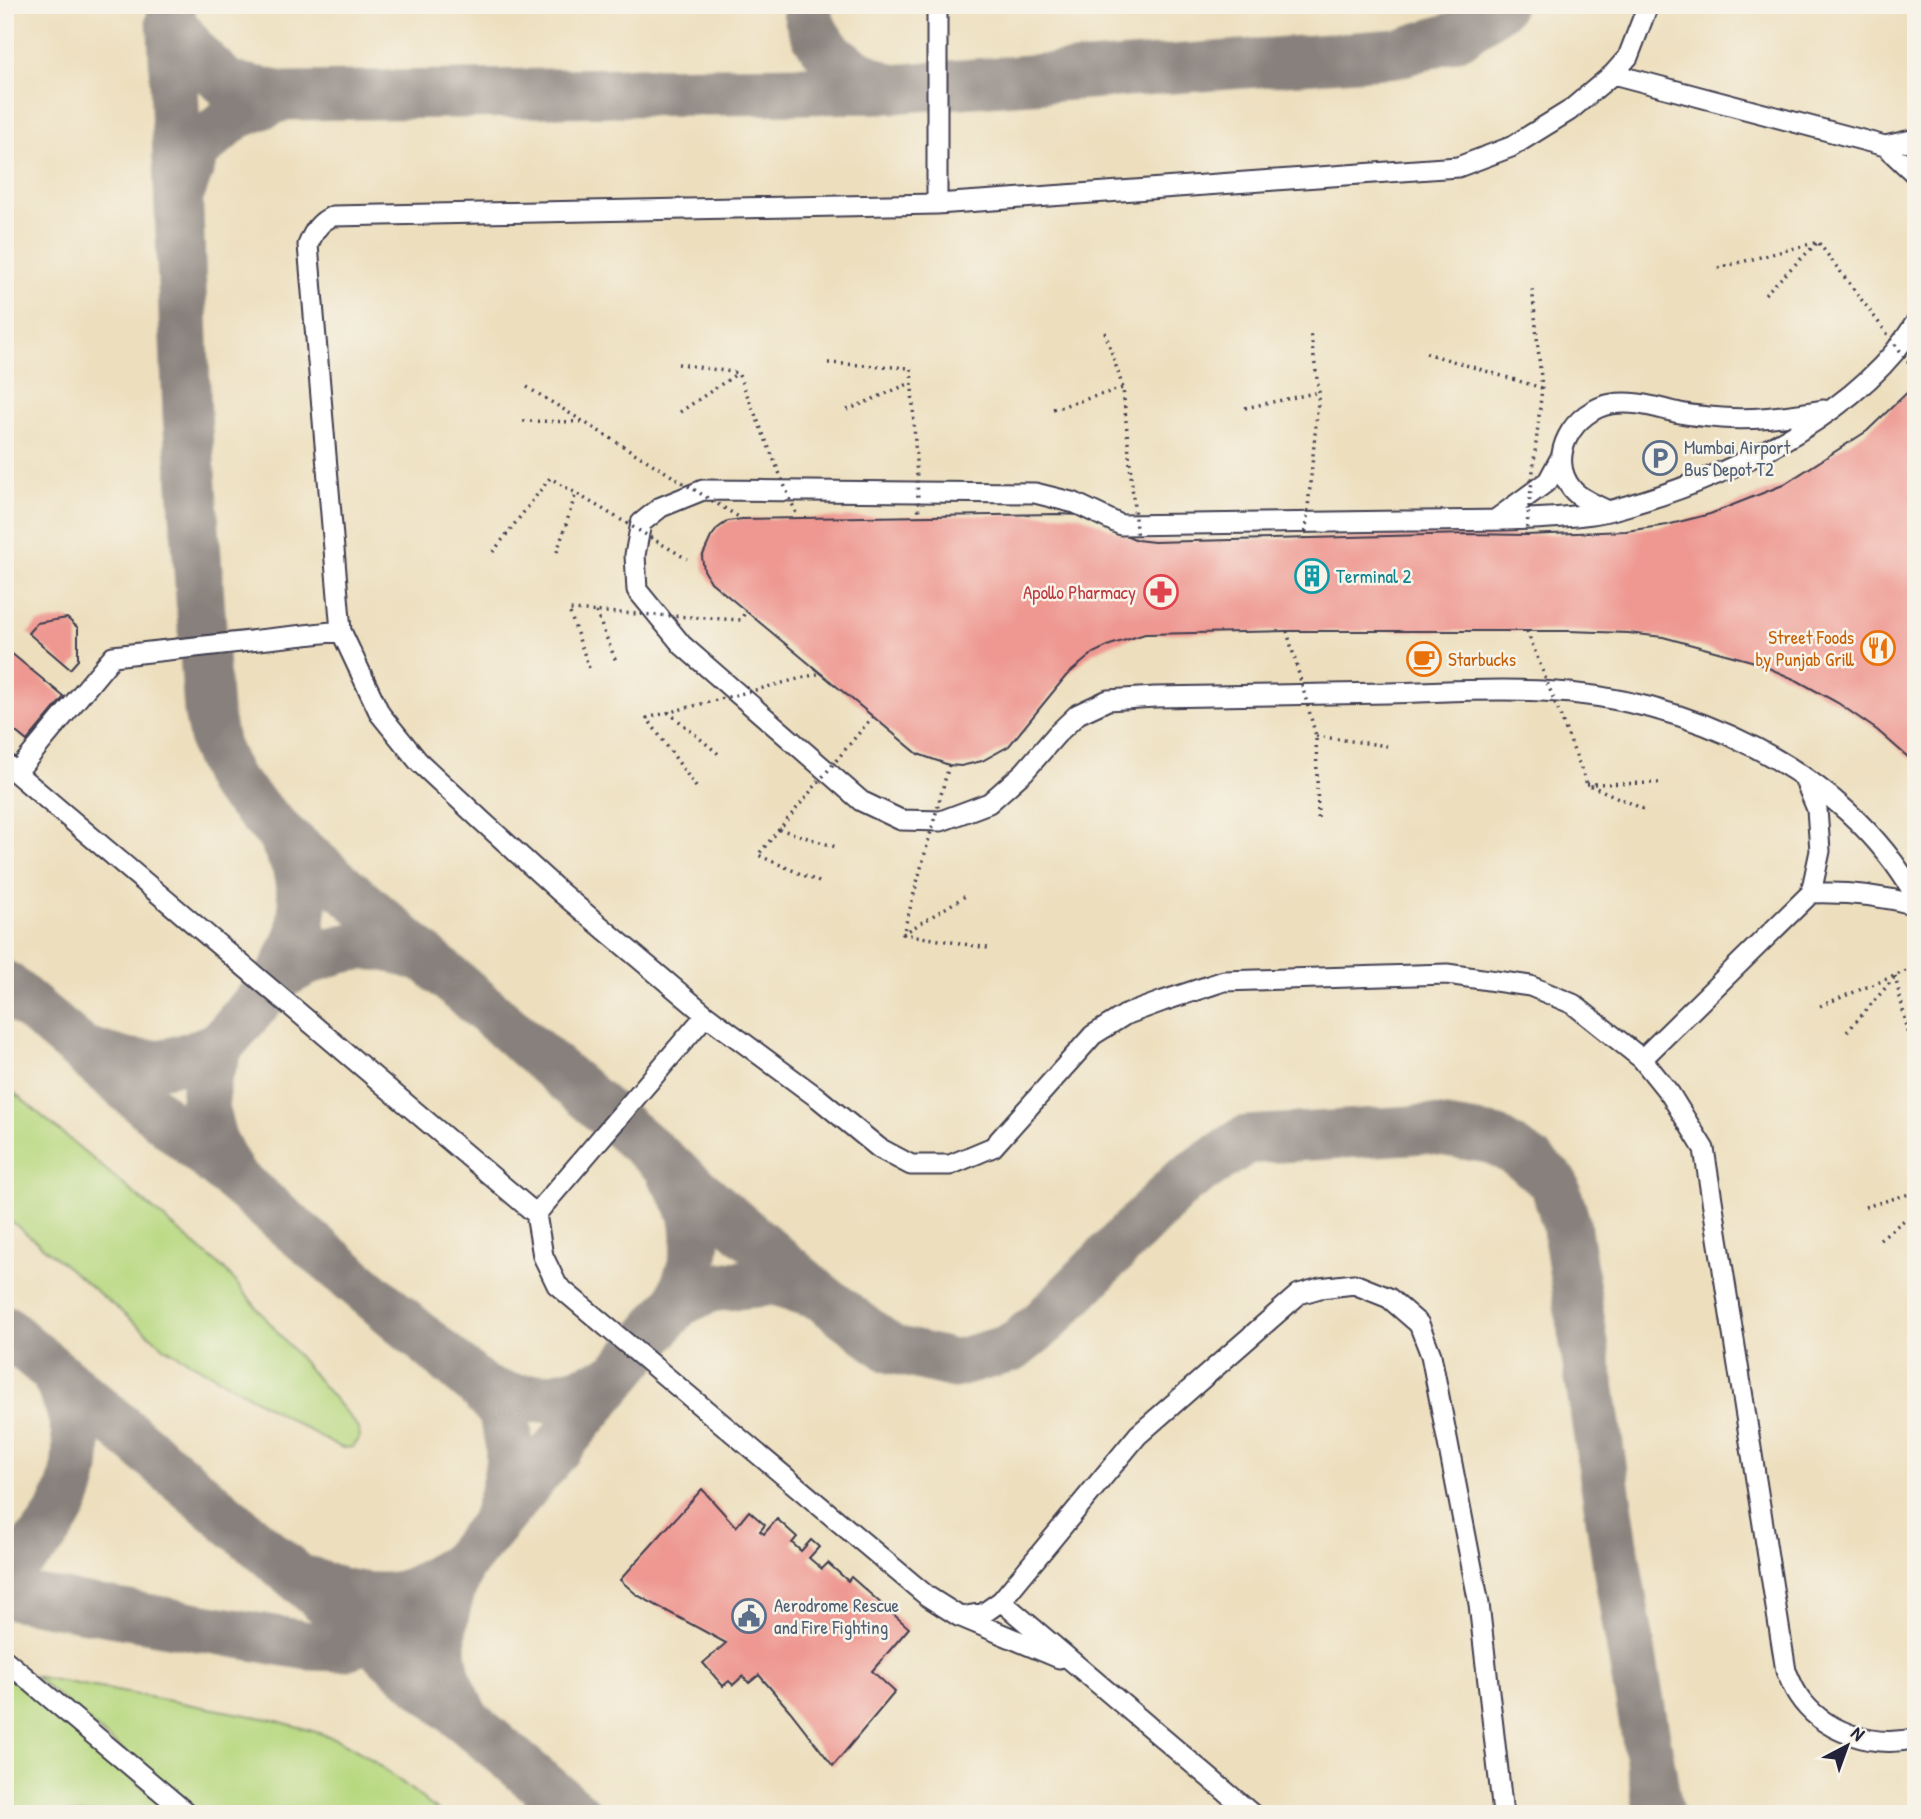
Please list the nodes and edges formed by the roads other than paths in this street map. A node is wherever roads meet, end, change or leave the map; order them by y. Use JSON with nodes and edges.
{"nodes":[{"id":1,"x":937,"y":5,"type":"edge"},
{"id":2,"x":1648,"y":5,"type":"edge"},
{"id":3,"x":1613,"y":74,"type":"junction"},
{"id":4,"x":1916,"y":139,"type":"edge"},
{"id":5,"x":1885,"y":146,"type":"junction"},
{"id":6,"x":1916,"y":175,"type":"edge"},
{"id":7,"x":937,"y":204,"type":"junction"},
{"id":8,"x":1916,"y":322,"type":"edge"},
{"id":9,"x":1835,"y":409,"type":"junction"},
{"id":10,"x":1561,"y":457,"type":"junction"},
{"id":11,"x":1608,"y":511,"type":"junction"},
{"id":12,"x":1495,"y":520,"type":"junction"},
{"id":13,"x":341,"y":631,"type":"junction"},
{"id":14,"x":11,"y":768,"type":"edge"},
{"id":15,"x":1804,"y":778,"type":"junction"},
{"id":16,"x":1811,"y":893,"type":"junction"},
{"id":17,"x":1916,"y":897,"type":"edge"},
{"id":18,"x":1916,"y":905,"type":"edge"},
{"id":19,"x":706,"y":1015,"type":"junction"},
{"id":20,"x":1642,"y":1059,"type":"junction"},
{"id":21,"x":536,"y":1214,"type":"junction"},
{"id":22,"x":1001,"y":1601,"type":"junction"},
{"id":23,"x":960,"y":1617,"type":"junction"},
{"id":24,"x":5,"y":1660,"type":"edge"},
{"id":25,"x":1078,"y":1666,"type":"junction"},
{"id":26,"x":1916,"y":1738,"type":"edge"},
{"id":27,"x":188,"y":1814,"type":"edge"},
{"id":28,"x":1252,"y":1814,"type":"edge"},
{"id":29,"x":1503,"y":1814,"type":"edge"}],
"edges":[{"from":1,"to":7,"type":"lane"},
{"from":2,"to":3,"type":"lane"},
{"from":3,"to":5,"type":"lane"},
{"from":3,"to":7,"type":"lane"},
{"from":4,"to":5,"type":"lane"},
{"from":5,"to":6,"type":"lane"},
{"from":7,"to":13,"type":"lane"},
{"from":8,"to":9,"type":"lane"},
{"from":9,"to":10,"type":"lane"},
{"from":9,"to":11,"type":"lane"},
{"from":10,"to":11,"type":"lane"},
{"from":10,"to":12,"type":"lane"},
{"from":11,"to":12,"type":"lane"},
{"from":12,"to":15,"type":"lane"},
{"from":13,"to":14,"type":"lane"},
{"from":13,"to":19,"type":"lane"},
{"from":14,"to":21,"type":"lane"},
{"from":15,"to":16,"type":"lane"},
{"from":15,"to":17,"type":"lane"},
{"from":16,"to":18,"type":"lane"},
{"from":16,"to":20,"type":"lane"},
{"from":19,"to":20,"type":"lane"},
{"from":19,"to":21,"type":"lane"},
{"from":20,"to":26,"type":"lane"},
{"from":21,"to":23,"type":"lane"},
{"from":22,"to":23,"type":"lane"},
{"from":22,"to":25,"type":"lane"},
{"from":22,"to":29,"type":"lane"},
{"from":23,"to":25,"type":"lane"},
{"from":24,"to":27,"type":"lane"},
{"from":25,"to":28,"type":"lane"}]}
